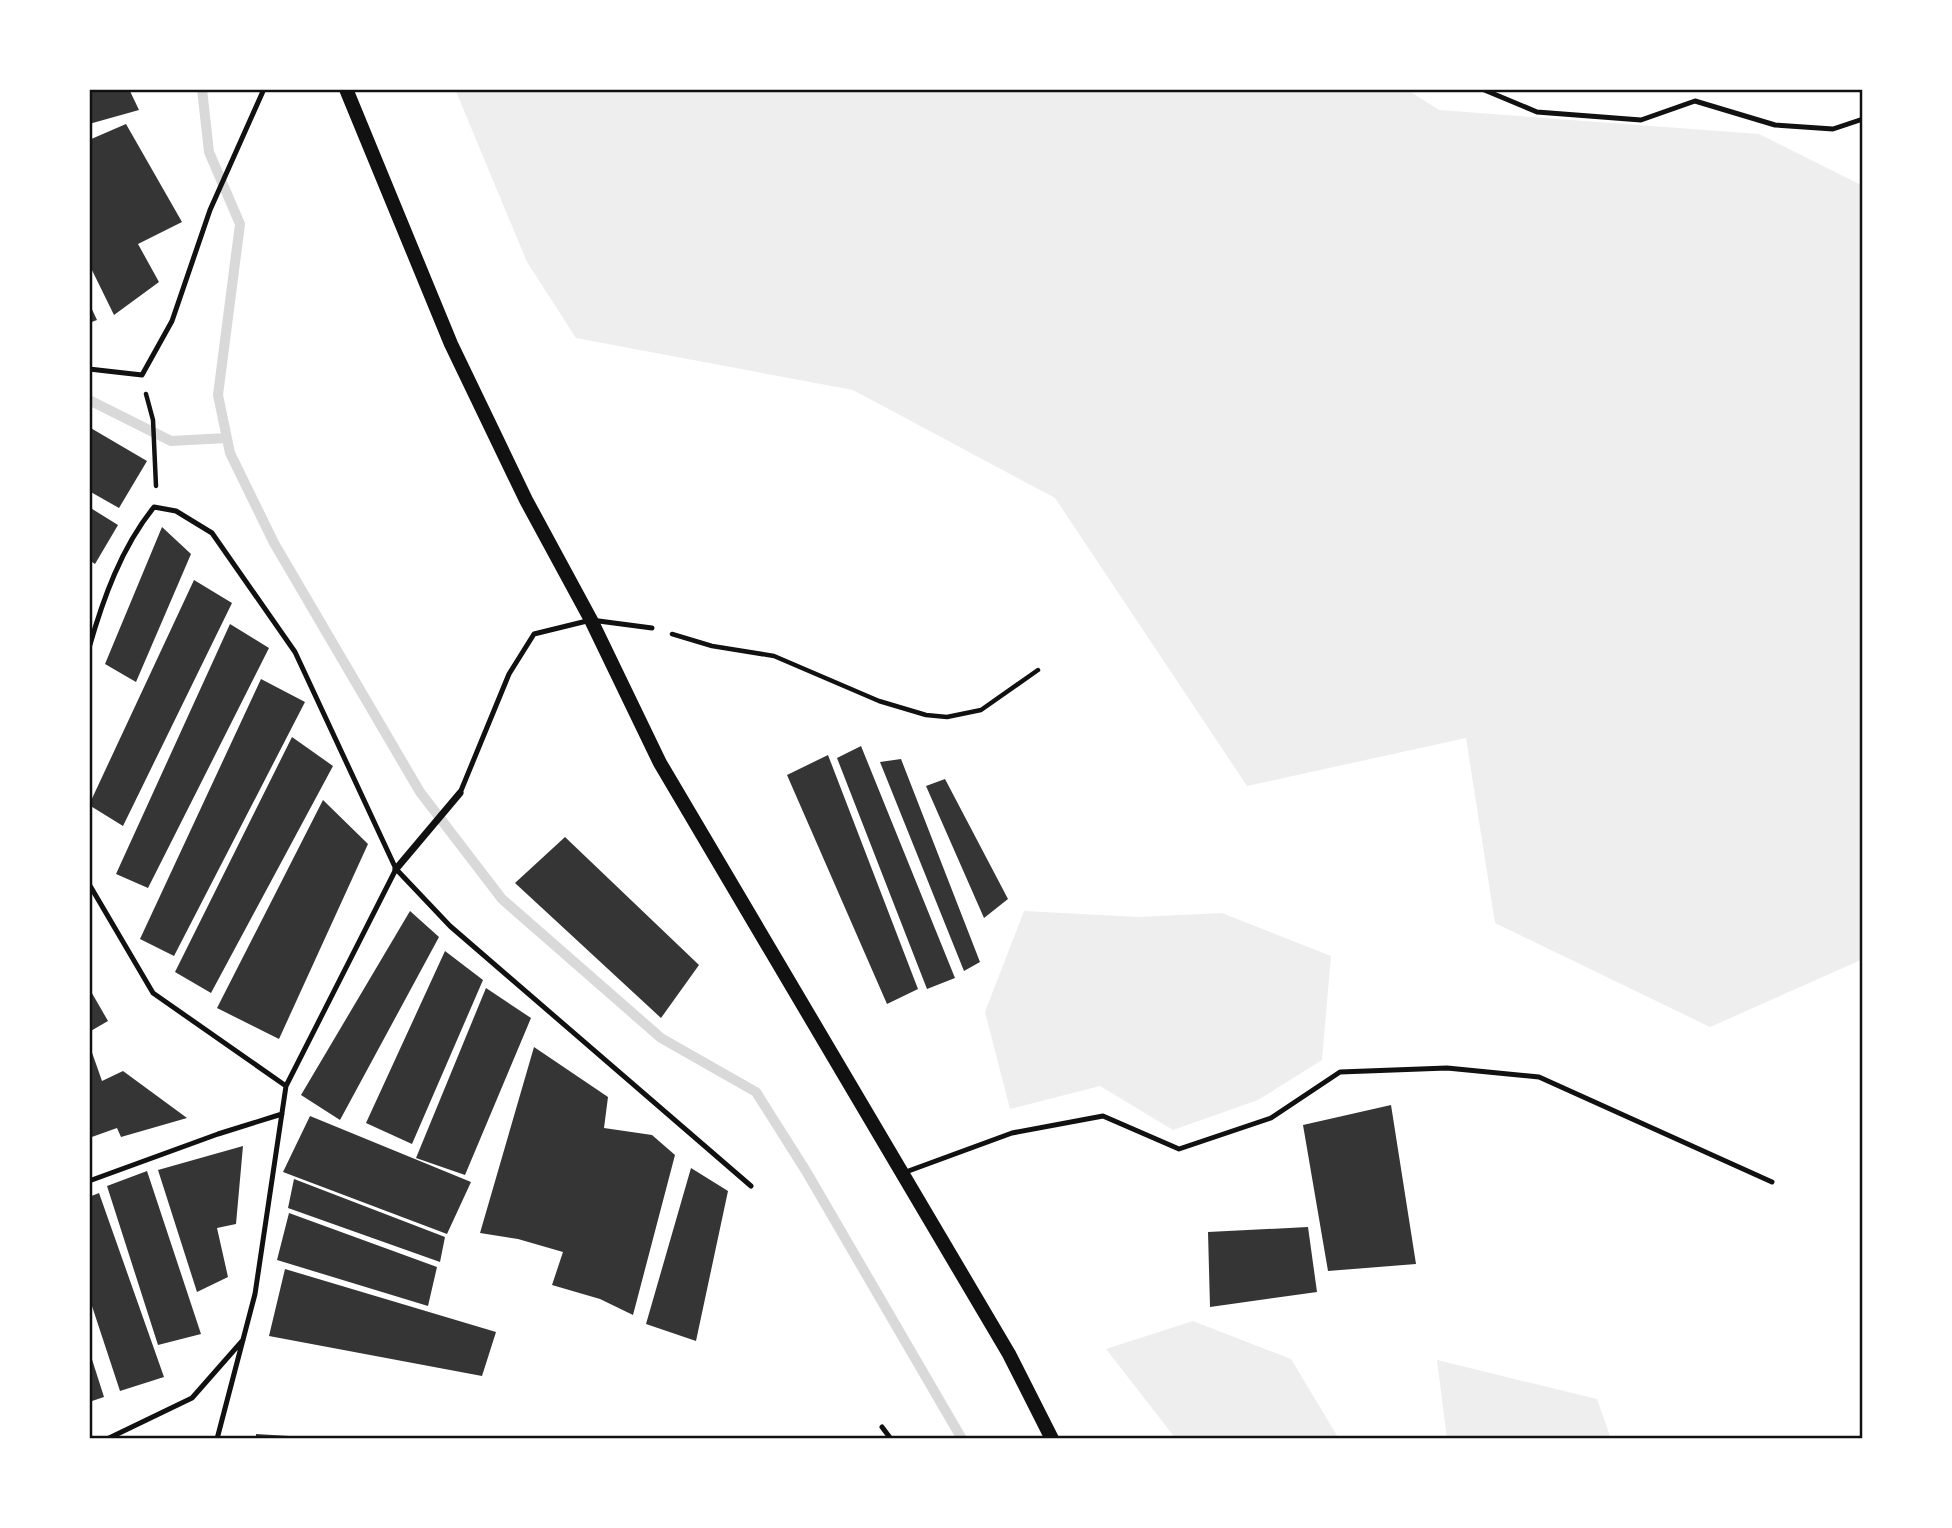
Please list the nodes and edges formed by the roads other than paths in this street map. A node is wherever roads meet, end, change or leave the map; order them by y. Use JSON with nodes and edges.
{"nodes":[{"id":1,"x":264,"y":89,"type":"edge"},
{"id":2,"x":346,"y":89,"type":"edge"},
{"id":3,"x":1482,"y":89,"type":"edge"},
{"id":4,"x":1863,"y":120,"type":"edge"},
{"id":5,"x":89,"y":369,"type":"edge"},
{"id":6,"x":591,"y":620,"type":"junction"},
{"id":7,"x":652,"y":628,"type":"road end"},
{"id":8,"x":89,"y":648,"type":"edge"},
{"id":9,"x":460,"y":793,"type":"joint"},
{"id":10,"x":396,"y":869,"type":"junction"},
{"id":11,"x":89,"y":884,"type":"edge"},
{"id":12,"x":286,"y":1086,"type":"junction"},
{"id":13,"x":282,"y":1114,"type":"junction"},
{"id":14,"x":903,"y":1173,"type":"junction"},
{"id":15,"x":89,"y":1181,"type":"edge"},
{"id":16,"x":1772,"y":1182,"type":"dead end"},
{"id":17,"x":751,"y":1186,"type":"dead end"},
{"id":18,"x":244,"y":1339,"type":"junction"},
{"id":19,"x":882,"y":1427,"type":"dead end"},
{"id":20,"x":107,"y":1439,"type":"edge"},
{"id":21,"x":217,"y":1439,"type":"edge"},
{"id":22,"x":891,"y":1439,"type":"edge"},
{"id":23,"x":1052,"y":1439,"type":"edge"}],
"edges":[{"from":1,"to":5,"type":"lane"},
{"from":2,"to":6,"type":"main road"},
{"from":3,"to":4,"type":"lane"},
{"from":6,"to":7,"type":"lane"},
{"from":6,"to":9,"type":"lane"},
{"from":6,"to":14,"type":"main road"},
{"from":8,"to":10,"type":"lane"},
{"from":9,"to":10,"type":"street"},
{"from":10,"to":12,"type":"lane"},
{"from":10,"to":17,"type":"lane"},
{"from":11,"to":12,"type":"lane"},
{"from":12,"to":13,"type":"lane"},
{"from":13,"to":15,"type":"lane"},
{"from":13,"to":18,"type":"lane"},
{"from":14,"to":16,"type":"lane"},
{"from":14,"to":23,"type":"main road"},
{"from":18,"to":20,"type":"lane"},
{"from":18,"to":21,"type":"lane"},
{"from":19,"to":22,"type":"lane"}]}
